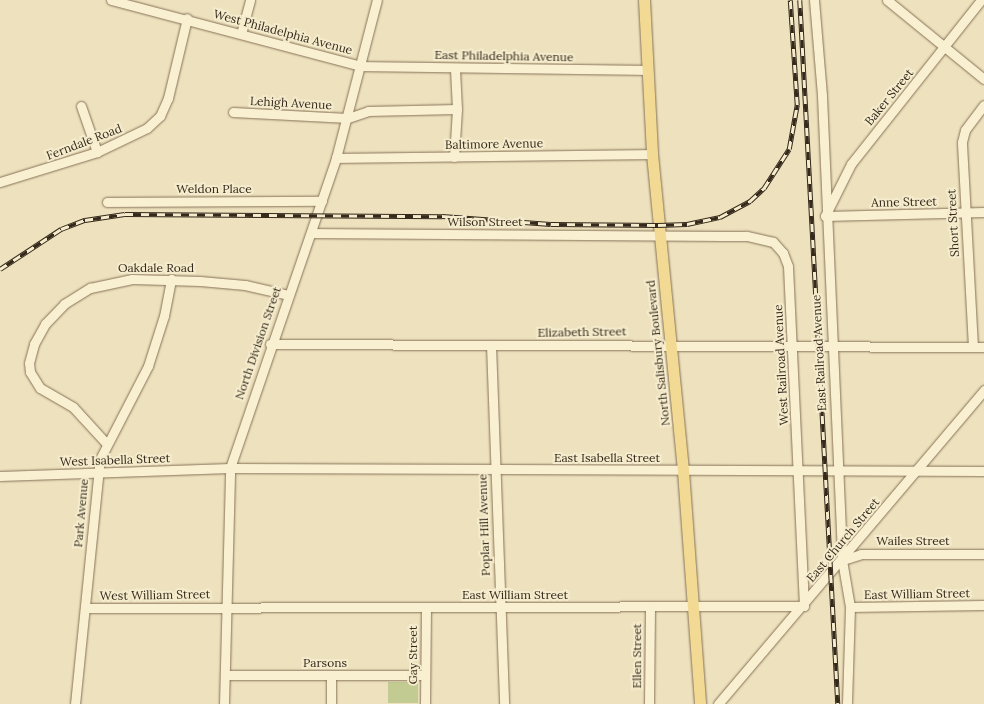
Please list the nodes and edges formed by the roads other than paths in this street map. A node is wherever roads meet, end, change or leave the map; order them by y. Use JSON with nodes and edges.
{"nodes":[{"id":1,"x":111,"y":0,"type":"edge"},
{"id":2,"x":250,"y":0,"type":"edge"},
{"id":3,"x":377,"y":0,"type":"edge"},
{"id":4,"x":644,"y":0,"type":"edge"},
{"id":5,"x":814,"y":0,"type":"edge"},
{"id":6,"x":887,"y":0,"type":"edge"},
{"id":7,"x":981,"y":0,"type":"edge"},
{"id":8,"x":187,"y":18,"type":"junction"},
{"id":9,"x":241,"y":34,"type":"junction"},
{"id":10,"x":944,"y":48,"type":"junction"},
{"id":11,"x":361,"y":66,"type":"junction"},
{"id":12,"x":455,"y":69,"type":"junction"},
{"id":13,"x":647,"y":70,"type":"junction"},
{"id":14,"x":984,"y":78,"type":"edge"},
{"id":15,"x":984,"y":105,"type":"edge"},
{"id":16,"x":81,"y":106,"type":"dead end"},
{"id":17,"x":457,"y":109,"type":"junction"},
{"id":18,"x":233,"y":112,"type":"dead end"},
{"id":19,"x":348,"y":118,"type":"junction"},
{"id":20,"x":98,"y":152,"type":"junction"},
{"id":21,"x":652,"y":154,"type":"junction"},
{"id":22,"x":454,"y":157,"type":"junction"},
{"id":23,"x":336,"y":158,"type":"junction"},
{"id":24,"x":0,"y":182,"type":"edge"},
{"id":25,"x":322,"y":200,"type":"junction"},
{"id":26,"x":107,"y":202,"type":"dead end"},
{"id":27,"x":964,"y":212,"type":"junction"},
{"id":28,"x":984,"y":212,"type":"edge"},
{"id":29,"x":825,"y":216,"type":"junction"},
{"id":30,"x":311,"y":233,"type":"junction"},
{"id":31,"x":660,"y":235,"type":"junction"},
{"id":32,"x":171,"y":279,"type":"junction"},
{"id":33,"x":288,"y":295,"type":"junction"},
{"id":34,"x":670,"y":343,"type":"junction"},
{"id":35,"x":270,"y":344,"type":"junction"},
{"id":36,"x":491,"y":345,"type":"junction"},
{"id":37,"x":793,"y":345,"type":"junction"},
{"id":38,"x":973,"y":347,"type":"junction"},
{"id":39,"x":984,"y":347,"type":"edge"},
{"id":40,"x":831,"y":348,"type":"junction"},
{"id":41,"x":984,"y":390,"type":"edge"},
{"id":42,"x":106,"y":444,"type":"junction"},
{"id":43,"x":230,"y":468,"type":"junction"},
{"id":44,"x":495,"y":469,"type":"junction"},
{"id":45,"x":919,"y":470,"type":"junction"},
{"id":46,"x":683,"y":471,"type":"junction"},
{"id":47,"x":984,"y":471,"type":"edge"},
{"id":48,"x":98,"y":472,"type":"junction"},
{"id":49,"x":799,"y":472,"type":"junction"},
{"id":50,"x":838,"y":473,"type":"junction"},
{"id":51,"x":0,"y":476,"type":"edge"},
{"id":52,"x":984,"y":554,"type":"edge"},
{"id":53,"x":842,"y":560,"type":"junction"},
{"id":54,"x":984,"y":605,"type":"edge"},
{"id":55,"x":804,"y":606,"type":"junction"},
{"id":56,"x":226,"y":607,"type":"junction"},
{"id":57,"x":426,"y":607,"type":"junction"},
{"id":58,"x":850,"y":607,"type":"junction"},
{"id":59,"x":85,"y":608,"type":"junction"},
{"id":60,"x":500,"y":608,"type":"junction"},
{"id":61,"x":650,"y":608,"type":"junction"},
{"id":62,"x":693,"y":608,"type":"junction"},
{"id":63,"x":225,"y":675,"type":"junction"},
{"id":64,"x":331,"y":676,"type":"junction"},
{"id":65,"x":425,"y":676,"type":"junction"},
{"id":66,"x":75,"y":704,"type":"edge"},
{"id":67,"x":224,"y":704,"type":"edge"},
{"id":68,"x":331,"y":704,"type":"edge"},
{"id":69,"x":425,"y":704,"type":"edge"},
{"id":70,"x":504,"y":704,"type":"edge"},
{"id":71,"x":649,"y":704,"type":"edge"},
{"id":72,"x":700,"y":704,"type":"edge"},
{"id":73,"x":718,"y":704,"type":"edge"},
{"id":74,"x":847,"y":704,"type":"edge"}],
"edges":[{"from":1,"to":8,"type":"street","name":"West Philadelphia Avenue"},
{"from":2,"to":9,"type":"street"},
{"from":3,"to":11,"type":"street","name":"North Division Street"},
{"from":4,"to":13,"type":"main road","name":"North Salisbury Boulevard"},
{"from":5,"to":29,"type":"street","name":"East Railroad Avenue"},
{"from":6,"to":10,"type":"street"},
{"from":7,"to":10,"type":"street","name":"Baker Street"},
{"from":8,"to":9,"type":"street","name":"West Philadelphia Avenue"},
{"from":8,"to":20,"type":"street","name":"Ferndale Road"},
{"from":9,"to":11,"type":"street","name":"West Philadelphia Avenue"},
{"from":10,"to":14,"type":"street"},
{"from":10,"to":29,"type":"street","name":"Baker Street"},
{"from":11,"to":12,"type":"street","name":"East Philadelphia Avenue"},
{"from":11,"to":19,"type":"street","name":"North Division Street"},
{"from":12,"to":13,"type":"street","name":"East Philadelphia Avenue"},
{"from":12,"to":17,"type":"street"},
{"from":13,"to":21,"type":"main road","name":"North Salisbury Boulevard"},
{"from":15,"to":27,"type":"street","name":"Short Street"},
{"from":16,"to":20,"type":"street"},
{"from":17,"to":19,"type":"street","name":"Lehigh Avenue"},
{"from":17,"to":22,"type":"street"},
{"from":18,"to":19,"type":"street","name":"Lehigh Avenue"},
{"from":19,"to":23,"type":"street","name":"North Division Street"},
{"from":20,"to":24,"type":"street","name":"Ferndale Road"},
{"from":21,"to":22,"type":"street","name":"Baltimore Avenue"},
{"from":21,"to":31,"type":"main road","name":"North Salisbury Boulevard"},
{"from":22,"to":23,"type":"street","name":"Baltimore Avenue"},
{"from":23,"to":25,"type":"street","name":"North Division Street"},
{"from":25,"to":26,"type":"street","name":"Weldon Place"},
{"from":25,"to":30,"type":"street","name":"North Division Street"},
{"from":27,"to":28,"type":"street","name":"Anne Street"},
{"from":27,"to":29,"type":"street","name":"Anne Street"},
{"from":27,"to":38,"type":"street","name":"Short Street"},
{"from":29,"to":40,"type":"street","name":"East Railroad Avenue"},
{"from":30,"to":31,"type":"street","name":"Wilson Street"},
{"from":30,"to":33,"type":"street","name":"North Division Street"},
{"from":31,"to":34,"type":"main road","name":"North Salisbury Boulevard"},
{"from":31,"to":37,"type":"street","name":"West Railroad Avenue"},
{"from":32,"to":33,"type":"street","name":"Oakdale Road"},
{"from":32,"to":42,"type":"street","name":"Park Avenue"},
{"from":32,"to":42,"type":"street","name":"Oakdale Road"},
{"from":33,"to":35,"type":"street","name":"North Division Street"},
{"from":34,"to":36,"type":"street","name":"Elizabeth Street"},
{"from":34,"to":37,"type":"street","name":"Elizabeth Street"},
{"from":34,"to":46,"type":"main road","name":"North Salisbury Boulevard"},
{"from":35,"to":36,"type":"street","name":"Elizabeth Street"},
{"from":35,"to":43,"type":"street","name":"North Division Street"},
{"from":36,"to":44,"type":"street","name":"Poplar Hill Avenue"},
{"from":37,"to":40,"type":"street","name":"Elizabeth Street"},
{"from":37,"to":49,"type":"street","name":"West Railroad Avenue"},
{"from":38,"to":39,"type":"street","name":"Elizabeth Street"},
{"from":38,"to":40,"type":"street","name":"Elizabeth Street"},
{"from":40,"to":50,"type":"street","name":"East Railroad Avenue"},
{"from":41,"to":45,"type":"street","name":"East Church Street"},
{"from":42,"to":48,"type":"street","name":"Park Avenue"},
{"from":43,"to":44,"type":"street","name":"East Isabella Street"},
{"from":43,"to":48,"type":"street","name":"West Isabella Street"},
{"from":43,"to":56,"type":"street","name":"North Division Street"},
{"from":44,"to":46,"type":"street","name":"East Isabella Street"},
{"from":44,"to":60,"type":"street","name":"Poplar Hill Avenue"},
{"from":45,"to":47,"type":"street","name":"East Isabella Street"},
{"from":45,"to":50,"type":"street","name":"East Isabella Street"},
{"from":45,"to":53,"type":"street","name":"East Church Street"},
{"from":46,"to":49,"type":"street","name":"East Isabella Street"},
{"from":46,"to":62,"type":"main road","name":"North Salisbury Boulevard"},
{"from":48,"to":51,"type":"street","name":"West Isabella Street"},
{"from":48,"to":59,"type":"street","name":"Park Avenue"},
{"from":49,"to":50,"type":"street","name":"East Isabella Street"},
{"from":49,"to":55,"type":"street","name":"West Railroad Avenue"},
{"from":50,"to":53,"type":"street","name":"East Railroad Avenue"},
{"from":52,"to":53,"type":"street","name":"Wailes Street"},
{"from":53,"to":55,"type":"street","name":"East Church Street"},
{"from":53,"to":58,"type":"street","name":"East Railroad Avenue"},
{"from":54,"to":58,"type":"street","name":"East William Street"},
{"from":55,"to":62,"type":"street","name":"East William Street"},
{"from":55,"to":73,"type":"street","name":"East Church Street"},
{"from":56,"to":57,"type":"street","name":"East William Street"},
{"from":56,"to":59,"type":"street","name":"West William Street"},
{"from":56,"to":63,"type":"street","name":"North Division Street"},
{"from":57,"to":60,"type":"street","name":"East William Street"},
{"from":57,"to":65,"type":"street","name":"Gay Street"},
{"from":58,"to":74,"type":"street","name":"East Railroad Avenue"},
{"from":59,"to":66,"type":"street","name":"Park Avenue"},
{"from":60,"to":61,"type":"street","name":"East William Street"},
{"from":60,"to":70,"type":"street","name":"Poplar Hill Avenue"},
{"from":61,"to":62,"type":"street","name":"East William Street"},
{"from":61,"to":71,"type":"street","name":"Ellen Street"},
{"from":62,"to":72,"type":"main road","name":"North Salisbury Boulevard"},
{"from":63,"to":64,"type":"street","name":"Parsons"},
{"from":63,"to":67,"type":"street","name":"North Division Street"},
{"from":64,"to":65,"type":"street","name":"Parsons"},
{"from":64,"to":68,"type":"street"},
{"from":65,"to":69,"type":"street","name":"Gay Street"}]}
